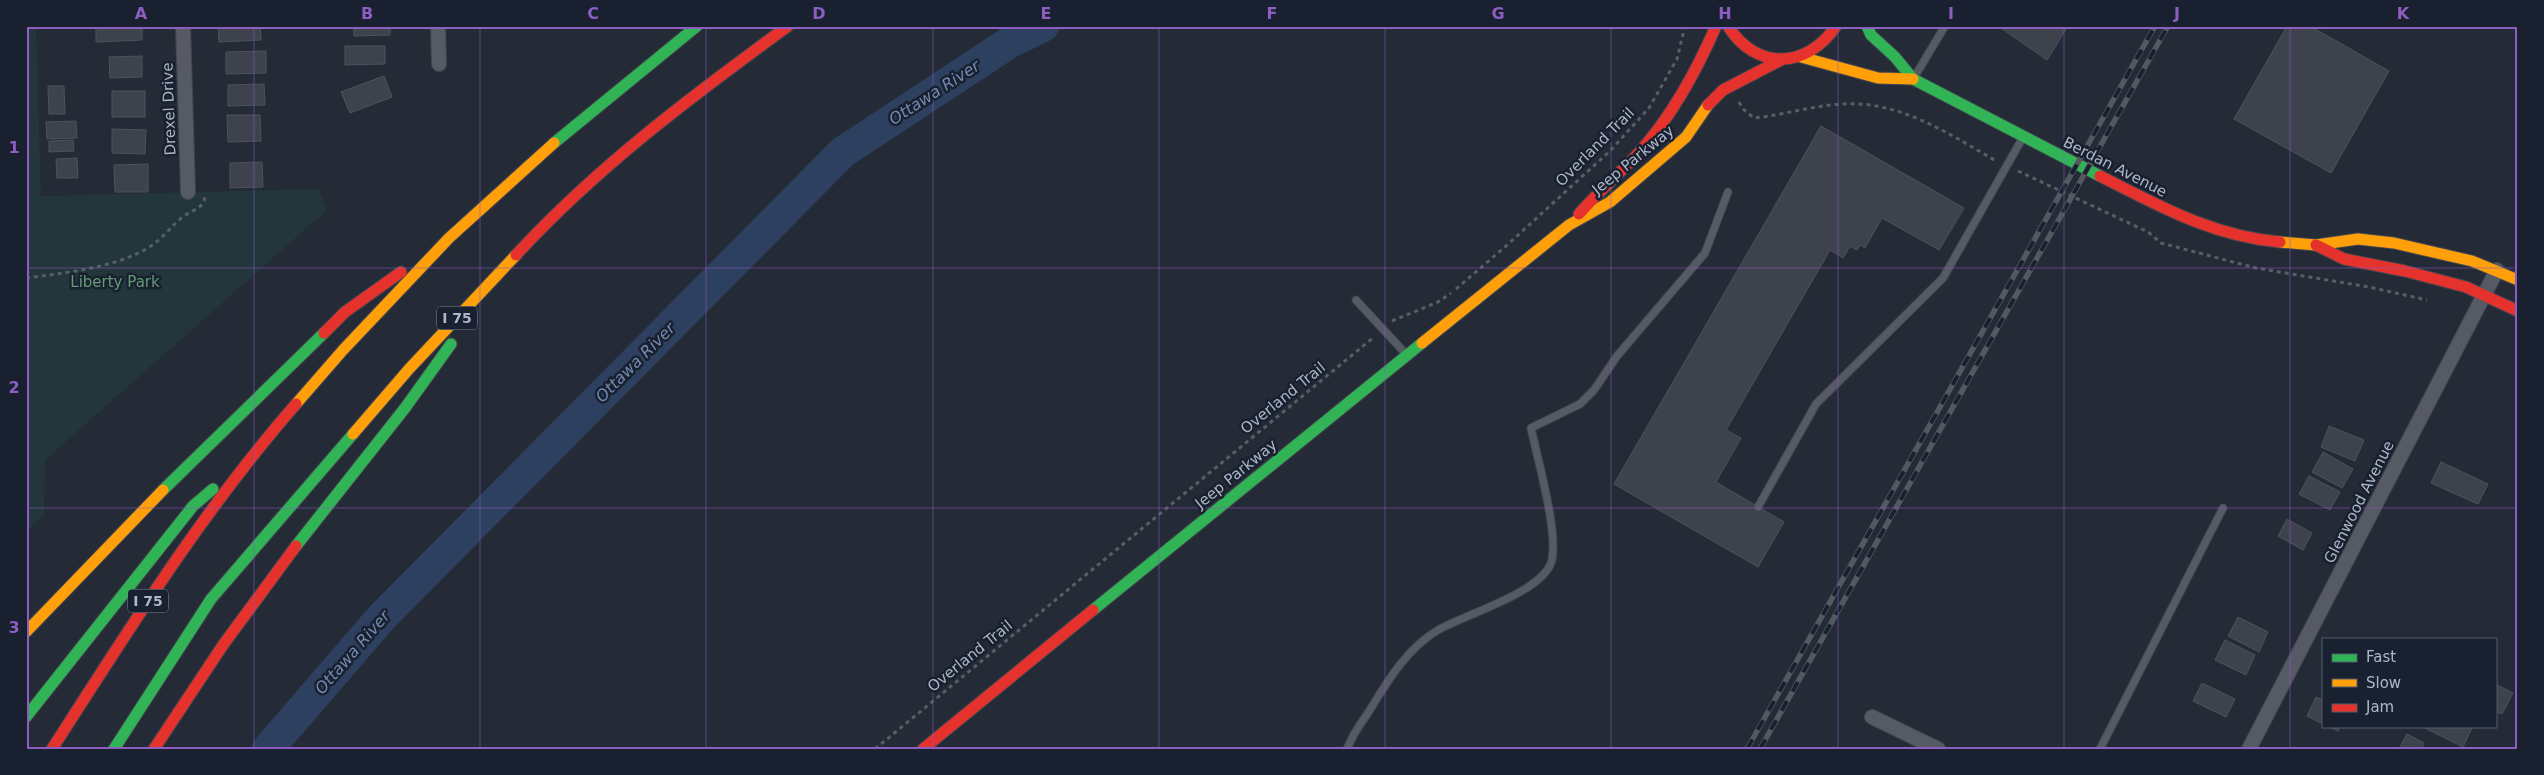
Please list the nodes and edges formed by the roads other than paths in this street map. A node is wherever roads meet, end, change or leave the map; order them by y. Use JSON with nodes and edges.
{"nodes":[{"id":1,"x":183,"y":26,"type":"edge"},
{"id":2,"x":438,"y":26,"type":"edge"},
{"id":3,"x":697,"y":26,"type":"edge"},
{"id":4,"x":788,"y":26,"type":"edge"},
{"id":5,"x":1716,"y":26,"type":"edge"},
{"id":6,"x":1728,"y":26,"type":"edge"},
{"id":7,"x":1836,"y":26,"type":"edge"},
{"id":8,"x":1867,"y":26,"type":"edge"},
{"id":9,"x":1945,"y":26,"type":"edge"},
{"id":10,"x":1801,"y":57,"type":"junction"},
{"id":11,"x":1781,"y":60,"type":"junction"},
{"id":12,"x":439,"y":64,"type":"dead end"},
{"id":13,"x":1913,"y":79,"type":"junction"},
{"id":14,"x":2023,"y":137,"type":"junction"},
{"id":15,"x":188,"y":192,"type":"dead end"},
{"id":16,"x":1728,"y":192,"type":"dead end"},
{"id":17,"x":1569,"y":225,"type":"junction"},
{"id":18,"x":449,"y":238,"type":"junction"},
{"id":19,"x":2316,"y":245,"type":"junction"},
{"id":20,"x":508,"y":263,"type":"junction"},
{"id":21,"x":2497,"y":270,"type":"junction"},
{"id":22,"x":2518,"y":280,"type":"edge"},
{"id":23,"x":2484,"y":295,"type":"junction"},
{"id":24,"x":1356,"y":300,"type":"dead end"},
{"id":25,"x":2518,"y":311,"type":"edge"},
{"id":26,"x":1407,"y":354,"type":"junction"},
{"id":27,"x":249,"y":457,"type":"junction"},
{"id":28,"x":1758,"y":507,"type":"dead end"},
{"id":29,"x":2223,"y":508,"type":"dead end"},
{"id":30,"x":26,"y":632,"type":"edge"},
{"id":31,"x":26,"y":717,"type":"edge"},
{"id":32,"x":1872,"y":717,"type":"dead end"},
{"id":33,"x":52,"y":749,"type":"edge"},
{"id":34,"x":114,"y":749,"type":"edge"},
{"id":35,"x":154,"y":749,"type":"edge"},
{"id":36,"x":923,"y":749,"type":"edge"},
{"id":37,"x":1347,"y":749,"type":"edge"},
{"id":38,"x":1938,"y":749,"type":"edge"},
{"id":39,"x":2100,"y":749,"type":"edge"},
{"id":40,"x":2249,"y":749,"type":"edge"}],
"edges":[{"from":1,"to":15,"type":"street","name":"Drexel Drive"},
{"from":2,"to":12,"type":"street"},
{"from":3,"to":18,"type":"main road","number":"I 75"},
{"from":4,"to":20,"type":"main road","number":"I 75"},
{"from":5,"to":17,"type":"main road","name":"Jeep Parkway"},
{"from":6,"to":11,"type":"main road"},
{"from":7,"to":10,"type":"main road"},
{"from":8,"to":13,"type":"main road","name":"Berdan Avenue"},
{"from":9,"to":13,"type":"lane"},
{"from":10,"to":11,"type":"main road"},
{"from":10,"to":13,"type":"main road","name":"Berdan Avenue"},
{"from":11,"to":17,"type":"main road","name":"Jeep Parkway"},
{"from":13,"to":14,"type":"main road","name":"Berdan Avenue"},
{"from":14,"to":19,"type":"main road","name":"Berdan Avenue"},
{"from":14,"to":28,"type":"lane"},
{"from":16,"to":37,"type":"lane"},
{"from":17,"to":26,"type":"main road","name":"Jeep Parkway"},
{"from":18,"to":27,"type":"main road","number":"I 75"},
{"from":18,"to":30,"type":"main road"},
{"from":19,"to":21,"type":"main road","name":"Berdan Avenue"},
{"from":19,"to":23,"type":"main road","name":"Berdan Avenue"},
{"from":20,"to":34,"type":"main road","number":"I 75"},
{"from":20,"to":35,"type":"main road"},
{"from":21,"to":22,"type":"main road","name":"Berdan Avenue"},
{"from":21,"to":23,"type":"street","name":"Glenwood Avenue"},
{"from":23,"to":25,"type":"main road","name":"Berdan Avenue"},
{"from":23,"to":40,"type":"street","name":"Glenwood Avenue"},
{"from":24,"to":26,"type":"lane"},
{"from":26,"to":36,"type":"main road","name":"Jeep Parkway"},
{"from":27,"to":31,"type":"main road"},
{"from":27,"to":33,"type":"main road","number":"I 75"},
{"from":29,"to":39,"type":"lane"},
{"from":32,"to":38,"type":"street"}]}
